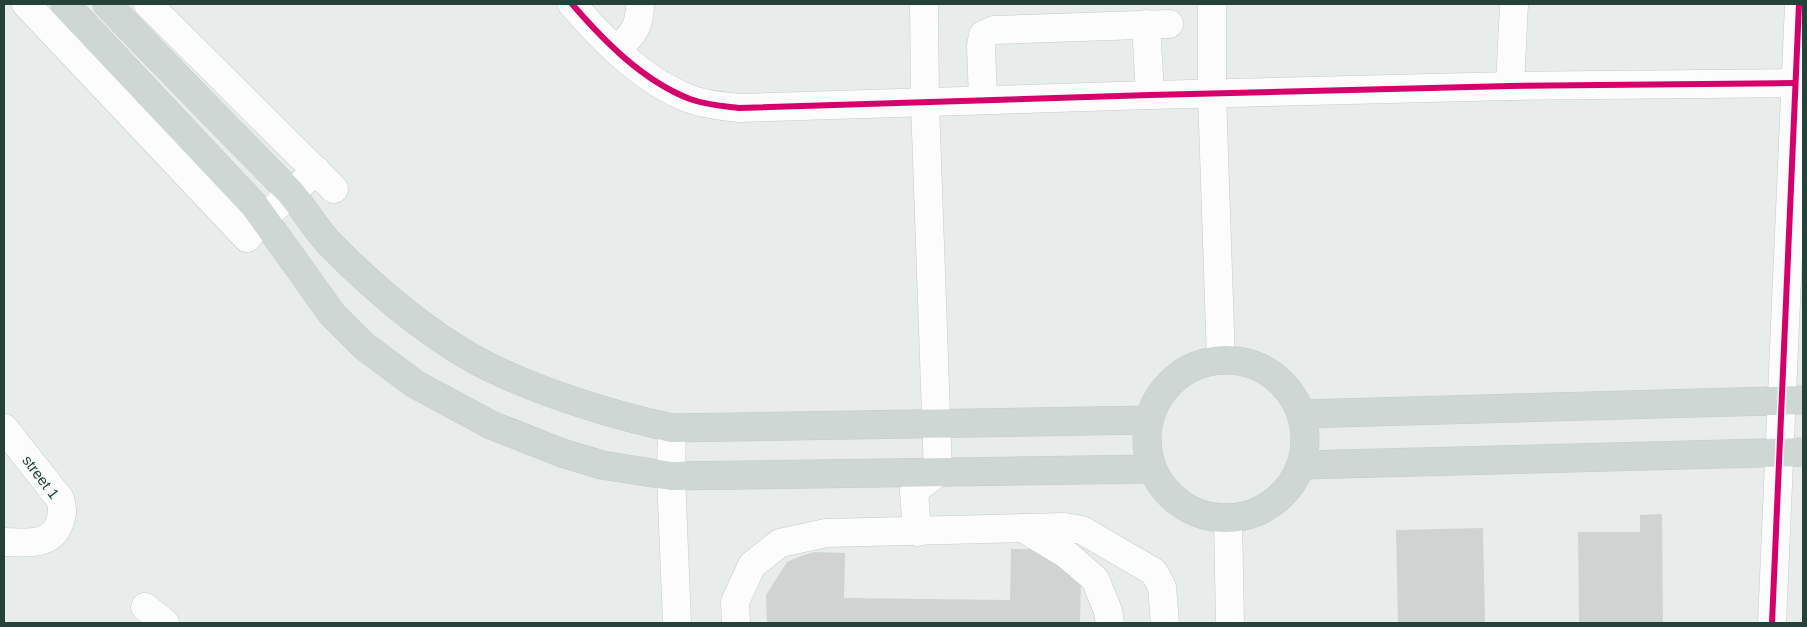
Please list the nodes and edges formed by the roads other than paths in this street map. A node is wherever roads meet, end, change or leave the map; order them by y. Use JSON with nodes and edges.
{"nodes":[{"id":1,"x":26,"y":4,"type":"edge"},
{"id":2,"x":65,"y":4,"type":"edge"},
{"id":3,"x":148,"y":4,"type":"edge"},
{"id":4,"x":572,"y":4,"type":"edge"},
{"id":5,"x":640,"y":4,"type":"edge"},
{"id":6,"x":924,"y":4,"type":"edge"},
{"id":7,"x":1212,"y":4,"type":"edge"},
{"id":8,"x":1514,"y":4,"type":"edge"},
{"id":9,"x":1799,"y":4,"type":"edge"},
{"id":10,"x":123,"y":9,"type":"edge"},
{"id":11,"x":617,"y":50,"type":"junction"},
{"id":12,"x":1795,"y":83,"type":"junction"},
{"id":13,"x":1510,"y":86,"type":"junction"},
{"id":14,"x":1212,"y":94,"type":"junction"},
{"id":15,"x":1150,"y":95,"type":"junction"},
{"id":16,"x":983,"y":100,"type":"junction"},
{"id":17,"x":925,"y":103,"type":"junction"},
{"id":18,"x":291,"y":194,"type":"junction"},
{"id":19,"x":264,"y":217,"type":"junction"},
{"id":20,"x":1220,"y":360,"type":"junction"},
{"id":21,"x":1793,"y":401,"type":"edge"},
{"id":22,"x":1302,"y":414,"type":"junction"},
{"id":23,"x":1149,"y":420,"type":"junction"},
{"id":24,"x":936,"y":423,"type":"junction"},
{"id":25,"x":4,"y":428,"type":"edge"},
{"id":26,"x":672,"y":428,"type":"junction"},
{"id":27,"x":1792,"y":453,"type":"edge"},
{"id":28,"x":1301,"y":465,"type":"junction"},
{"id":29,"x":1152,"y":468,"type":"junction"},
{"id":30,"x":938,"y":472,"type":"junction"},
{"id":31,"x":671,"y":476,"type":"junction"},
{"id":32,"x":1228,"y":518,"type":"junction"},
{"id":33,"x":1023,"y":528,"type":"junction"},
{"id":34,"x":917,"y":532,"type":"junction"},
{"id":35,"x":4,"y":542,"type":"edge"},
{"id":36,"x":677,"y":623,"type":"edge"},
{"id":37,"x":736,"y":623,"type":"edge"},
{"id":38,"x":1110,"y":623,"type":"edge"},
{"id":39,"x":1165,"y":623,"type":"edge"},
{"id":40,"x":1230,"y":623,"type":"edge"},
{"id":41,"x":1772,"y":623,"type":"edge"}],
"edges":[{"from":1,"to":19,"type":"street"},
{"from":2,"to":19,"type":"main road"},
{"from":3,"to":18,"type":"street"},
{"from":4,"to":11,"type":"street"},
{"from":5,"to":11,"type":"street"},
{"from":6,"to":17,"type":"street"},
{"from":7,"to":14,"type":"street"},
{"from":8,"to":13,"type":"street"},
{"from":9,"to":12,"type":"street"},
{"from":10,"to":18,"type":"main road"},
{"from":11,"to":17,"type":"street"},
{"from":12,"to":13,"type":"street"},
{"from":12,"to":21,"type":"street"},
{"from":13,"to":14,"type":"street"},
{"from":14,"to":15,"type":"street"},
{"from":14,"to":20,"type":"street"},
{"from":15,"to":16,"type":"street"},
{"from":15,"to":16,"type":"street"},
{"from":16,"to":17,"type":"street"},
{"from":17,"to":24,"type":"street"},
{"from":18,"to":19,"type":"street"},
{"from":18,"to":26,"type":"main road"},
{"from":19,"to":31,"type":"main road"},
{"from":20,"to":22,"type":"main road"},
{"from":20,"to":23,"type":"main road"},
{"from":21,"to":22,"type":"main road"},
{"from":21,"to":27,"type":"street"},
{"from":22,"to":28,"type":"main road"},
{"from":23,"to":24,"type":"main road"},
{"from":23,"to":29,"type":"main road"},
{"from":24,"to":26,"type":"main road"},
{"from":24,"to":30,"type":"street"},
{"from":25,"to":35,"type":"street","name":"street 1"},
{"from":26,"to":31,"type":"street"},
{"from":27,"to":28,"type":"main road"},
{"from":27,"to":41,"type":"street"},
{"from":28,"to":32,"type":"main road"},
{"from":29,"to":30,"type":"main road"},
{"from":29,"to":32,"type":"main road"},
{"from":30,"to":31,"type":"main road"},
{"from":30,"to":34,"type":"street"},
{"from":31,"to":36,"type":"street"},
{"from":32,"to":40,"type":"street"},
{"from":33,"to":34,"type":"street"},
{"from":33,"to":38,"type":"street"},
{"from":33,"to":39,"type":"street"},
{"from":34,"to":37,"type":"street"}]}
